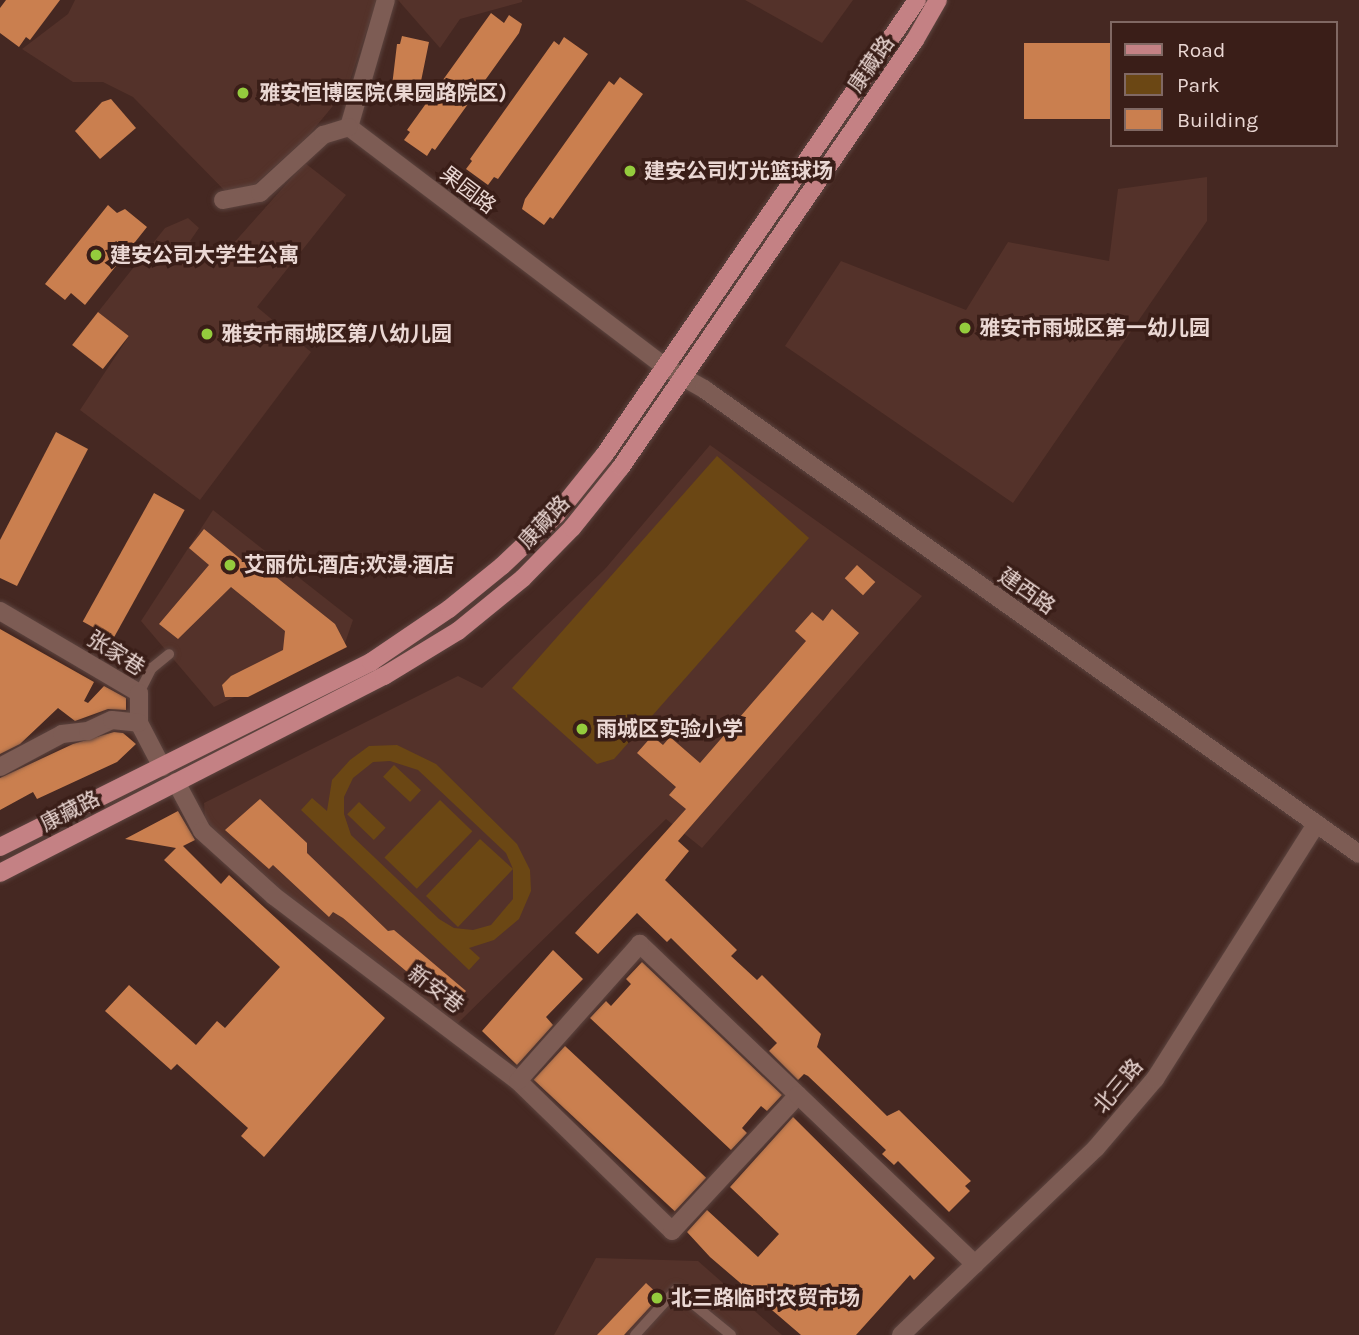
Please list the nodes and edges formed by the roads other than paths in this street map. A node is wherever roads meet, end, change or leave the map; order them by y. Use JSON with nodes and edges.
{"nodes":[{"id":1,"x":386,"y":0,"type":"edge"},
{"id":2,"x":917,"y":0,"type":"edge"},
{"id":3,"x":938,"y":0,"type":"edge"},
{"id":4,"x":349,"y":127,"type":"junction"},
{"id":5,"x":223,"y":200,"type":"dead end"},
{"id":6,"x":675,"y":372,"type":"junction"},
{"id":7,"x":0,"y":611,"type":"edge"},
{"id":8,"x":169,"y":654,"type":"dead end"},
{"id":9,"x":139,"y":693,"type":"junction"},
{"id":10,"x":139,"y":723,"type":"junction"},
{"id":11,"x":0,"y":767,"type":"edge"},
{"id":12,"x":162,"y":767,"type":"junction"},
{"id":13,"x":176,"y":782,"type":"junction"},
{"id":14,"x":1316,"y":824,"type":"junction"},
{"id":15,"x":0,"y":847,"type":"edge"},
{"id":16,"x":1359,"y":854,"type":"edge"},
{"id":17,"x":0,"y":873,"type":"edge"},
{"id":18,"x":518,"y":1081,"type":"junction"},
{"id":19,"x":798,"y":1095,"type":"junction"},
{"id":20,"x":975,"y":1264,"type":"junction"},
{"id":21,"x":635,"y":1335,"type":"edge"},
{"id":22,"x":731,"y":1335,"type":"edge"},
{"id":23,"x":901,"y":1335,"type":"edge"}],
"edges":[{"from":1,"to":4,"type":"street"},
{"from":2,"to":6,"type":"main road","name":"康藏路"},
{"from":3,"to":6,"type":"main road","name":"康藏路"},
{"from":4,"to":5,"type":"street"},
{"from":4,"to":6,"type":"street","name":"果园路"},
{"from":6,"to":12,"type":"main road","name":"康藏路"},
{"from":6,"to":13,"type":"main road","name":"康藏路"},
{"from":6,"to":14,"type":"street","name":"建西路"},
{"from":7,"to":9,"type":"street","name":"张家巷"},
{"from":8,"to":9,"type":"lane"},
{"from":9,"to":10,"type":"street","name":"张家巷"},
{"from":10,"to":11,"type":"street"},
{"from":10,"to":12,"type":"street","name":"张家巷"},
{"from":12,"to":15,"type":"main road","name":"康藏路"},
{"from":13,"to":17,"type":"main road","name":"康藏路"},
{"from":13,"to":18,"type":"street","name":"新安巷"},
{"from":14,"to":16,"type":"street","name":"建西路"},
{"from":14,"to":20,"type":"street","name":"北三路"},
{"from":18,"to":19,"type":"street","name":"新安巷"},
{"from":18,"to":19,"type":"street"},
{"from":19,"to":20,"type":"street"},
{"from":20,"to":23,"type":"street","name":"北三路"},
{"from":21,"to":22,"type":"lane"}]}
